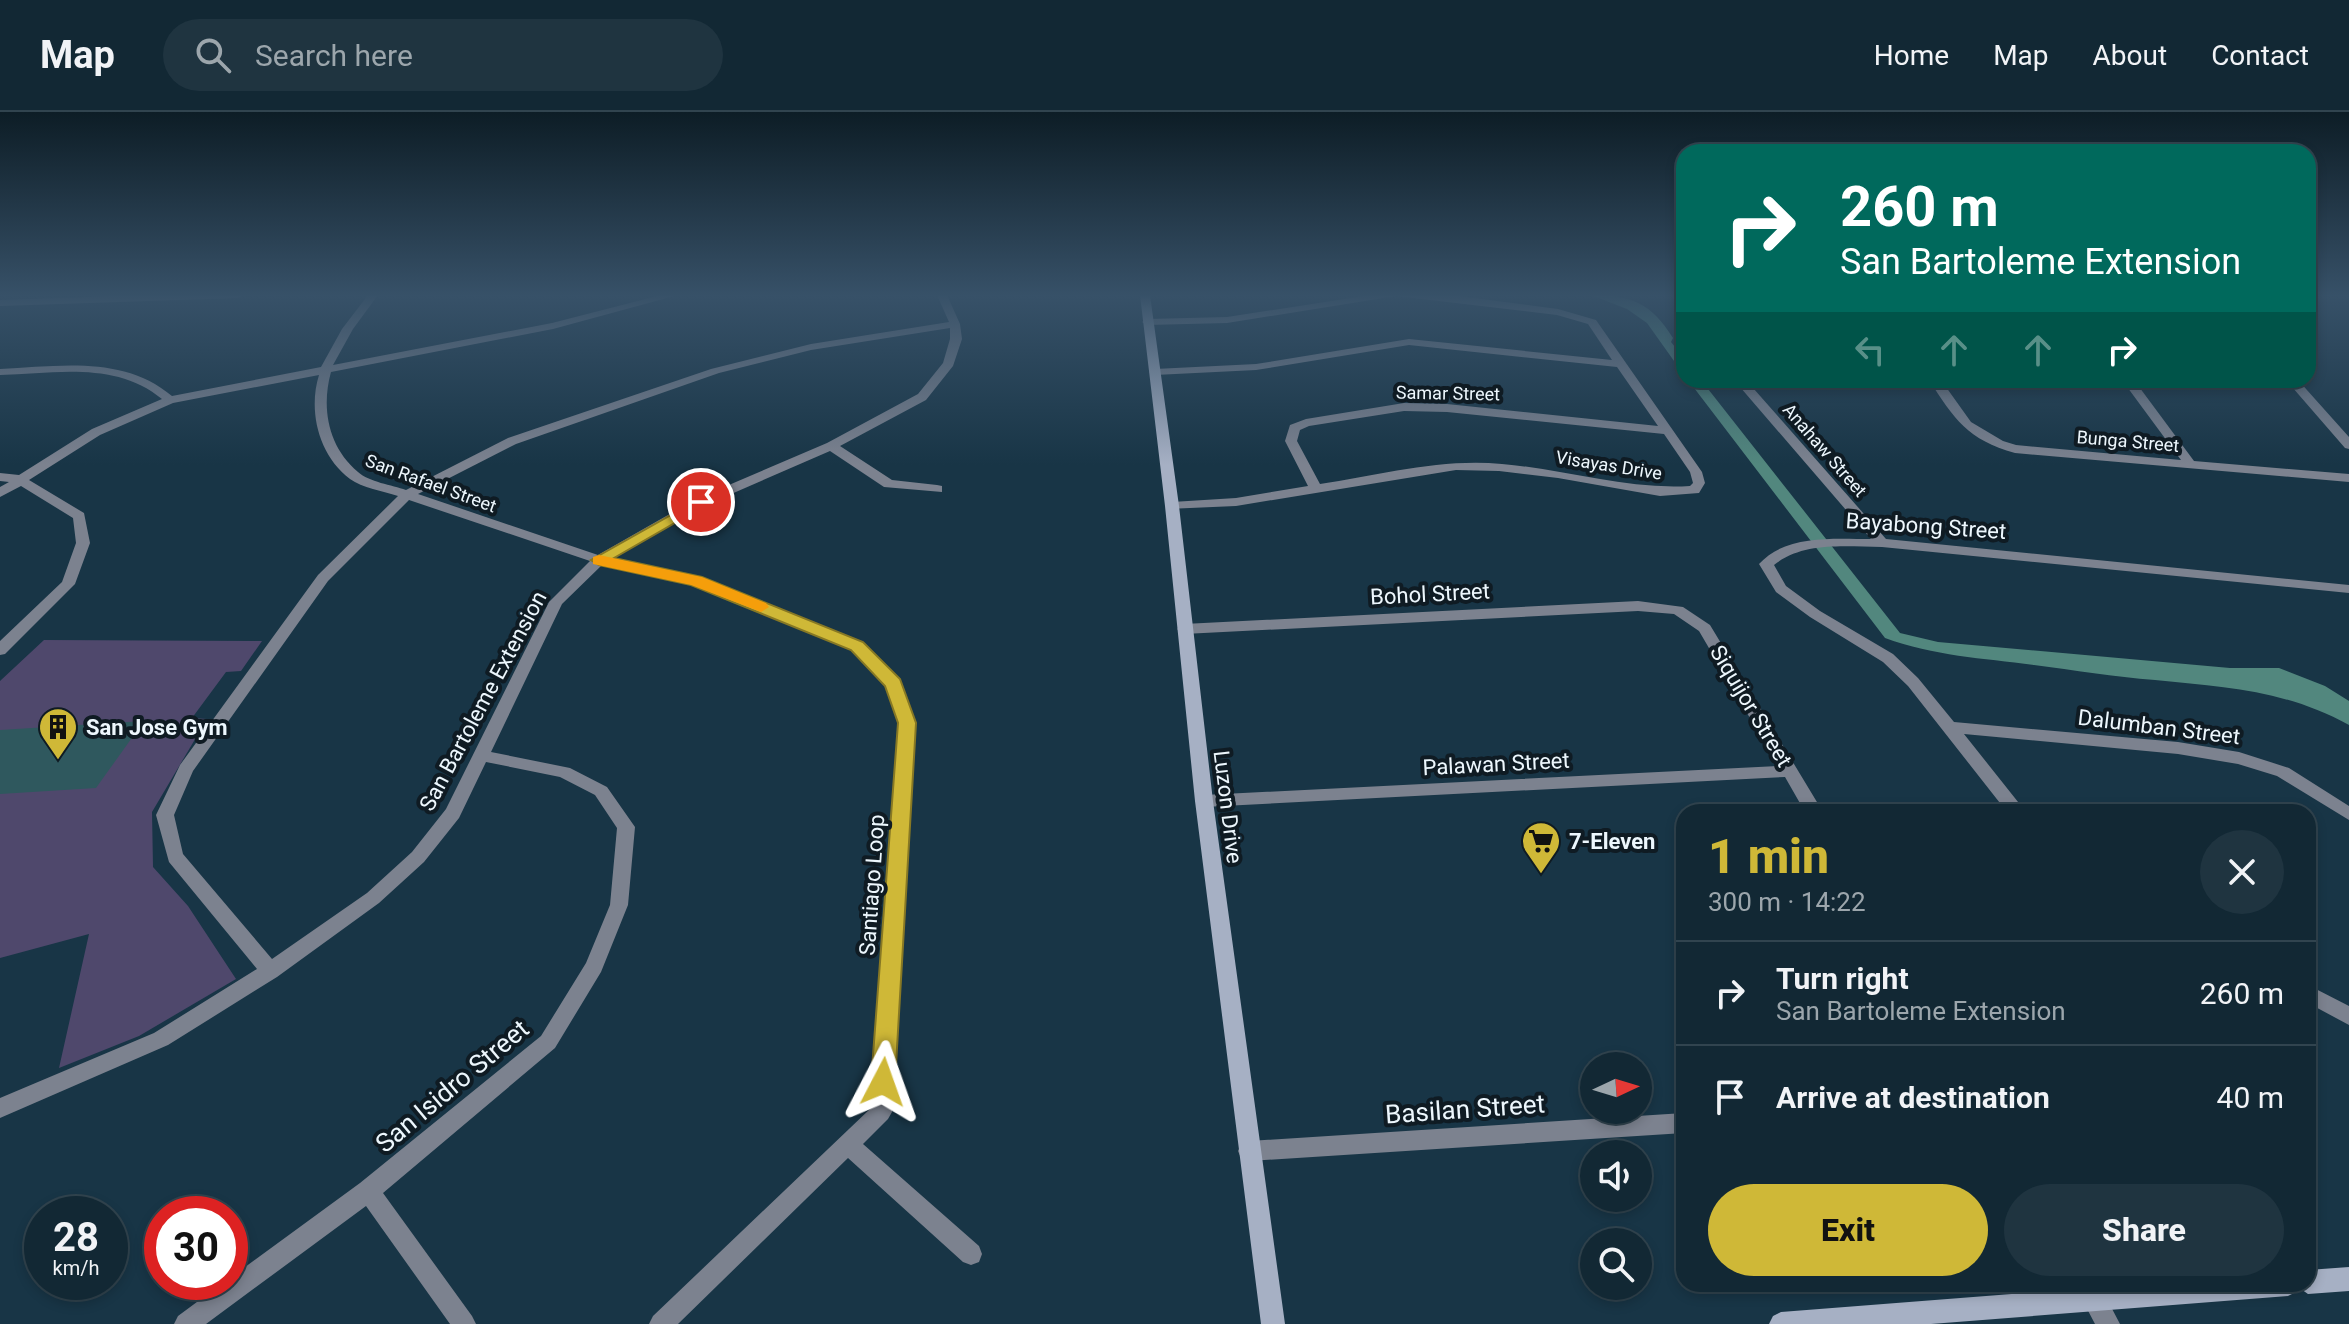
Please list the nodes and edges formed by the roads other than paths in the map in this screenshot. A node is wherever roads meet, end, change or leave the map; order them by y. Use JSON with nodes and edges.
{"nodes":[{"id":1,"x":333,"y":352,"type":"edge"},
{"id":2,"x":411,"y":352,"type":"edge"},
{"id":3,"x":793,"y":352,"type":"edge"},
{"id":4,"x":952,"y":352,"type":"edge"},
{"id":5,"x":1152,"y":352,"type":"edge"},
{"id":6,"x":1350,"y":352,"type":"edge"},
{"id":7,"x":1502,"y":352,"type":"edge"},
{"id":8,"x":1613,"y":352,"type":"edge"},
{"id":9,"x":1622,"y":364,"type":"junction"},
{"id":10,"x":325,"y":367,"type":"junction"},
{"id":11,"x":0,"y":372,"type":"edge"},
{"id":12,"x":1155,"y":372,"type":"junction"},
{"id":13,"x":1747,"y":388,"type":"edge"},
{"id":14,"x":1940,"y":388,"type":"edge"},
{"id":15,"x":2134,"y":388,"type":"edge"},
{"id":16,"x":2299,"y":388,"type":"edge"},
{"id":17,"x":170,"y":400,"type":"junction"},
{"id":18,"x":1668,"y":431,"type":"junction"},
{"id":19,"x":2349,"y":445,"type":"edge"},
{"id":20,"x":831,"y":446,"type":"junction"},
{"id":21,"x":2191,"y":465,"type":"junction"},
{"id":22,"x":0,"y":477,"type":"edge"},
{"id":23,"x":2349,"y":478,"type":"edge"},
{"id":24,"x":19,"y":479,"type":"junction"},
{"id":25,"x":1315,"y":488,"type":"junction"},
{"id":26,"x":937,"y":489,"type":"dead end"},
{"id":27,"x":0,"y":493,"type":"edge"},
{"id":28,"x":406,"y":495,"type":"junction"},
{"id":29,"x":1172,"y":506,"type":"junction"},
{"id":30,"x":1882,"y":543,"type":"junction"},
{"id":31,"x":599,"y":560,"type":"junction"},
{"id":32,"x":2349,"y":589,"type":"edge"},
{"id":33,"x":1678,"y":610,"type":"joint"},
{"id":34,"x":1184,"y":629,"type":"junction"},
{"id":35,"x":0,"y":650,"type":"edge"},
{"id":36,"x":1950,"y":727,"type":"junction"},
{"id":37,"x":483,"y":756,"type":"junction"},
{"id":38,"x":1790,"y":771,"type":"junction"},
{"id":39,"x":1204,"y":801,"type":"junction"},
{"id":40,"x":1809,"y":804,"type":"edge"},
{"id":41,"x":2011,"y":804,"type":"edge"},
{"id":42,"x":2349,"y":814,"type":"edge"},
{"id":43,"x":270,"y":971,"type":"junction"},
{"id":44,"x":2316,"y":997,"type":"edge"},
{"id":45,"x":2349,"y":1016,"type":"edge"},
{"id":46,"x":0,"y":1108,"type":"edge"},
{"id":47,"x":1676,"y":1124,"type":"edge"},
{"id":48,"x":849,"y":1145,"type":"junction"},
{"id":49,"x":1249,"y":1151,"type":"junction"},
{"id":50,"x":368,"y":1191,"type":"junction"},
{"id":51,"x":971,"y":1254,"type":"dead end"},
{"id":52,"x":2349,"y":1279,"type":"edge"},
{"id":53,"x":2316,"y":1281,"type":"edge"},
{"id":54,"x":2090,"y":1292,"type":"edge"},
{"id":55,"x":186,"y":1324,"type":"edge"},
{"id":56,"x":464,"y":1324,"type":"edge"},
{"id":57,"x":661,"y":1324,"type":"edge"},
{"id":58,"x":1273,"y":1324,"type":"edge"},
{"id":59,"x":1781,"y":1324,"type":"edge"},
{"id":60,"x":2108,"y":1324,"type":"edge"}],
"edges":[{"from":1,"to":10,"type":"street","name":"San Rafael Street"},
{"from":2,"to":10,"type":"street"},
{"from":3,"to":28,"type":"street"},
{"from":4,"to":20,"type":"street","name":"San Bartoleme Extension"},
{"from":5,"to":12,"type":"street","name":"Luzon Drive"},
{"from":6,"to":12,"type":"street"},
{"from":7,"to":9,"type":"street"},
{"from":8,"to":9,"type":"street","name":"Visayas Drive"},
{"from":9,"to":18,"type":"street","name":"Visayas Drive"},
{"from":10,"to":17,"type":"street"},
{"from":10,"to":28,"type":"street","name":"San Rafael Street"},
{"from":11,"to":17,"type":"street"},
{"from":12,"to":29,"type":"street","name":"Luzon Drive"},
{"from":13,"to":30,"type":"street","name":"Anahaw Street"},
{"from":14,"to":21,"type":"street","name":"Bunga Street"},
{"from":15,"to":21,"type":"street"},
{"from":16,"to":19,"type":"street"},
{"from":17,"to":24,"type":"street"},
{"from":18,"to":25,"type":"street","name":"Samar Street"},
{"from":18,"to":25,"type":"street","name":"Visayas Drive"},
{"from":20,"to":26,"type":"street"},
{"from":20,"to":31,"type":"street","name":"San Bartoleme Extension"},
{"from":21,"to":23,"type":"street","name":"Bunga Street"},
{"from":22,"to":24,"type":"street"},
{"from":24,"to":27,"type":"street"},
{"from":24,"to":35,"type":"street"},
{"from":25,"to":29,"type":"street","name":"Visayas Drive"},
{"from":28,"to":31,"type":"street","name":"San Rafael Street"},
{"from":28,"to":43,"type":"street"},
{"from":29,"to":34,"type":"street","name":"Luzon Drive"},
{"from":30,"to":32,"type":"street","name":"Bayabong Street"},
{"from":30,"to":36,"type":"street","name":"Bayabong Street"},
{"from":31,"to":37,"type":"street","name":"San Bartoleme Extension"},
{"from":31,"to":48,"type":"street","name":"Santiago Loop"},
{"from":33,"to":34,"type":"street","name":"Bohol Street"},
{"from":33,"to":38,"type":"street","name":"Siquijor Street"},
{"from":34,"to":39,"type":"street","name":"Luzon Drive"},
{"from":36,"to":41,"type":"street","name":"Bayabong Street"},
{"from":36,"to":42,"type":"street","name":"Dalumban Street"},
{"from":37,"to":43,"type":"street","name":"San Bartoleme Extension"},
{"from":37,"to":50,"type":"street","name":"San Isidro Street"},
{"from":38,"to":39,"type":"street","name":"Palawan Street"},
{"from":38,"to":40,"type":"street","name":"Siquijor Street"},
{"from":39,"to":49,"type":"street","name":"Luzon Drive"},
{"from":43,"to":46,"type":"street","name":"San Bartoleme Extension"},
{"from":44,"to":45,"type":"street"},
{"from":47,"to":49,"type":"street","name":"Basilan Street"},
{"from":48,"to":51,"type":"street"},
{"from":48,"to":57,"type":"street","name":"Santiago Loop"},
{"from":49,"to":58,"type":"street","name":"Luzon Drive"},
{"from":50,"to":55,"type":"street","name":"San Isidro Street"},
{"from":50,"to":56,"type":"street"},
{"from":52,"to":53,"type":"street"},
{"from":54,"to":59,"type":"street"},
{"from":54,"to":60,"type":"street"}]}
